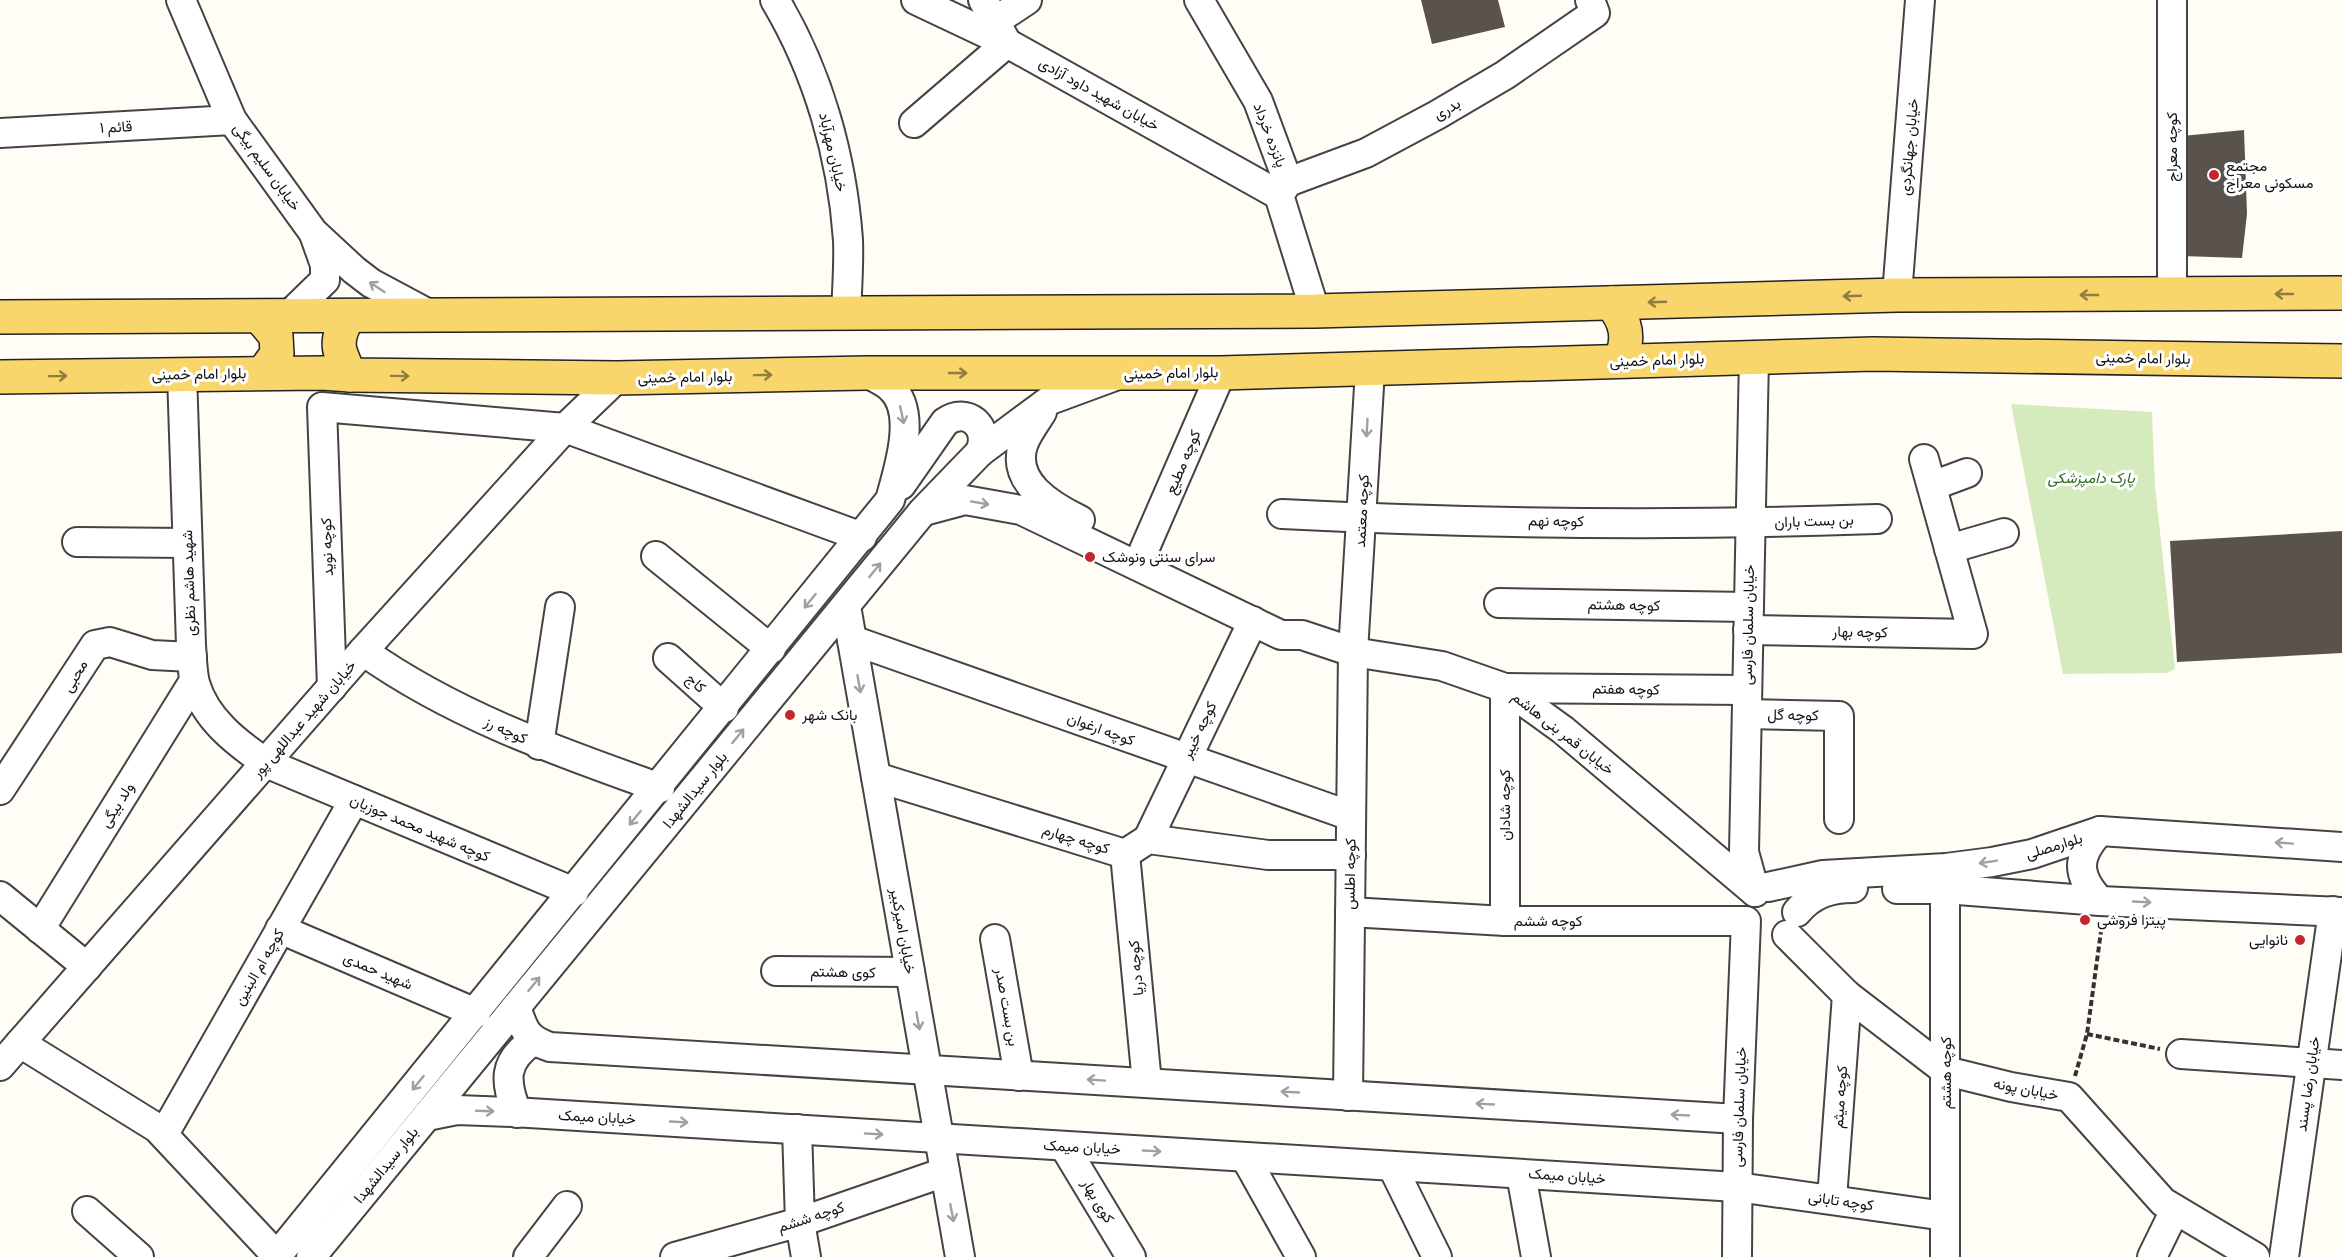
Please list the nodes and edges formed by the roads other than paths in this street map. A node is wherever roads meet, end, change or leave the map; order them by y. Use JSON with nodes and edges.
{"nodes":[{"id":1,"x":181,"y":0,"type":"edge"},
{"id":2,"x":775,"y":0,"type":"edge"},
{"id":3,"x":915,"y":0,"type":"edge"},
{"id":4,"x":1027,"y":0,"type":"edge"},
{"id":5,"x":1199,"y":0,"type":"edge"},
{"id":6,"x":1920,"y":0,"type":"edge"},
{"id":7,"x":2172,"y":0,"type":"edge"},
{"id":8,"x":1592,"y":7,"type":"edge"},
{"id":9,"x":996,"y":21,"type":"edge"},
{"id":10,"x":232,"y":120,"type":"junction"},
{"id":11,"x":914,"y":123,"type":"dead end"},
{"id":12,"x":0,"y":134,"type":"edge"},
{"id":13,"x":1283,"y":189,"type":"junction"},
{"id":14,"x":314,"y":232,"type":"junction"},
{"id":15,"x":2342,"y":293,"type":"edge"},
{"id":16,"x":2172,"y":294,"type":"junction"},
{"id":17,"x":1897,"y":295,"type":"junction"},
{"id":18,"x":1611,"y":303,"type":"junction"},
{"id":19,"x":1315,"y":312,"type":"junction"},
{"id":20,"x":429,"y":314,"type":"junction"},
{"id":21,"x":846,"y":314,"type":"junction"},
{"id":22,"x":0,"y":317,"type":"edge"},
{"id":23,"x":274,"y":317,"type":"junction"},
{"id":24,"x":348,"y":317,"type":"junction"},
{"id":25,"x":1754,"y":357,"type":"junction"},
{"id":26,"x":1620,"y":361,"type":"junction"},
{"id":27,"x":2342,"y":362,"type":"edge"},
{"id":28,"x":1370,"y":370,"type":"junction"},
{"id":29,"x":263,"y":373,"type":"junction"},
{"id":30,"x":867,"y":373,"type":"junction"},
{"id":31,"x":1221,"y":373,"type":"junction"},
{"id":32,"x":182,"y":374,"type":"junction"},
{"id":33,"x":1120,"y":374,"type":"junction"},
{"id":34,"x":350,"y":375,"type":"junction"},
{"id":35,"x":0,"y":377,"type":"edge"},
{"id":36,"x":617,"y":378,"type":"junction"},
{"id":37,"x":1050,"y":400,"type":"junction"},
{"id":38,"x":565,"y":428,"type":"junction"},
{"id":39,"x":980,"y":452,"type":"junction"},
{"id":40,"x":1924,"y":459,"type":"dead end"},
{"id":41,"x":1967,"y":473,"type":"dead end"},
{"id":42,"x":1932,"y":486,"type":"junction"},
{"id":43,"x":890,"y":500,"type":"junction"},
{"id":44,"x":923,"y":511,"type":"junction"},
{"id":45,"x":1282,"y":514,"type":"dead end"},
{"id":46,"x":1362,"y":518,"type":"junction"},
{"id":47,"x":1877,"y":519,"type":"dead end"},
{"id":48,"x":1750,"y":523,"type":"junction"},
{"id":49,"x":2004,"y":533,"type":"dead end"},
{"id":50,"x":862,"y":537,"type":"junction"},
{"id":51,"x":77,"y":542,"type":"dead end"},
{"id":52,"x":188,"y":543,"type":"junction"},
{"id":53,"x":1949,"y":549,"type":"junction"},
{"id":54,"x":1144,"y":550,"type":"junction"},
{"id":55,"x":656,"y":556,"type":"dead end"},
{"id":56,"x":1499,"y":603,"type":"dead end"},
{"id":57,"x":846,"y":606,"type":"junction"},
{"id":58,"x":560,"y":607,"type":"dead end"},
{"id":59,"x":1748,"y":619,"type":"junction"},
{"id":60,"x":1253,"y":621,"type":"junction"},
{"id":61,"x":1302,"y":635,"type":"junction"},
{"id":62,"x":852,"y":640,"type":"junction"},
{"id":63,"x":771,"y":649,"type":"junction"},
{"id":64,"x":363,"y":651,"type":"junction"},
{"id":65,"x":1353,"y":652,"type":"junction"},
{"id":66,"x":668,"y":658,"type":"dead end"},
{"id":67,"x":193,"y":669,"type":"junction"},
{"id":68,"x":332,"y":687,"type":"junction"},
{"id":69,"x":1506,"y":688,"type":"junction"},
{"id":70,"x":1747,"y":702,"type":"junction"},
{"id":71,"x":724,"y":708,"type":"junction"},
{"id":72,"x":539,"y":745,"type":"junction"},
{"id":73,"x":1185,"y":759,"type":"junction"},
{"id":74,"x":266,"y":763,"type":"junction"},
{"id":75,"x":876,"y":777,"type":"junction"},
{"id":76,"x":660,"y":788,"type":"junction"},
{"id":77,"x":0,"y":790,"type":"edge"},
{"id":78,"x":354,"y":800,"type":"junction"},
{"id":79,"x":1351,"y":816,"type":"junction"},
{"id":80,"x":1839,"y":819,"type":"dead end"},
{"id":81,"x":2100,"y":831,"type":"junction"},
{"id":82,"x":1137,"y":846,"type":"junction"},
{"id":83,"x":2342,"y":847,"type":"edge"},
{"id":84,"x":2032,"y":854,"type":"junction"},
{"id":85,"x":1351,"y":855,"type":"junction"},
{"id":86,"x":1945,"y":889,"type":"junction"},
{"id":87,"x":1761,"y":890,"type":"junction"},
{"id":88,"x":574,"y":892,"type":"junction"},
{"id":89,"x":2030,"y":895,"type":"junction"},
{"id":90,"x":0,"y":896,"type":"edge"},
{"id":91,"x":2103,"y":901,"type":"junction"},
{"id":92,"x":2337,"y":911,"type":"edge"},
{"id":93,"x":1350,"y":912,"type":"junction"},
{"id":94,"x":1505,"y":921,"type":"junction"},
{"id":95,"x":1746,"y":921,"type":"junction"},
{"id":96,"x":1792,"y":923,"type":"junction"},
{"id":97,"x":40,"y":929,"type":"junction"},
{"id":98,"x":280,"y":929,"type":"junction"},
{"id":99,"x":995,"y":939,"type":"dead end"},
{"id":100,"x":87,"y":967,"type":"junction"},
{"id":101,"x":776,"y":971,"type":"dead end"},
{"id":102,"x":910,"y":972,"type":"junction"},
{"id":103,"x":1847,"y":995,"type":"junction"},
{"id":104,"x":516,"y":1007,"type":"junction"},
{"id":105,"x":476,"y":1013,"type":"junction"},
{"id":106,"x":533,"y":1041,"type":"junction"},
{"id":107,"x":20,"y":1043,"type":"junction"},
{"id":108,"x":464,"y":1049,"type":"junction"},
{"id":109,"x":2181,"y":1054,"type":"road end"},
{"id":110,"x":2312,"y":1063,"type":"junction"},
{"id":111,"x":2342,"y":1065,"type":"edge"},
{"id":112,"x":0,"y":1066,"type":"edge"},
{"id":113,"x":927,"y":1070,"type":"junction"},
{"id":114,"x":1946,"y":1071,"type":"junction"},
{"id":115,"x":1019,"y":1076,"type":"junction"},
{"id":116,"x":1147,"y":1083,"type":"junction"},
{"id":117,"x":1348,"y":1096,"type":"junction"},
{"id":118,"x":517,"y":1113,"type":"junction"},
{"id":119,"x":427,"y":1116,"type":"junction"},
{"id":120,"x":1738,"y":1119,"type":"junction"},
{"id":121,"x":797,"y":1130,"type":"junction"},
{"id":122,"x":164,"y":1134,"type":"junction"},
{"id":123,"x":939,"y":1138,"type":"junction"},
{"id":124,"x":1064,"y":1146,"type":"junction"},
{"id":125,"x":1245,"y":1157,"type":"junction"},
{"id":126,"x":1392,"y":1166,"type":"junction"},
{"id":127,"x":945,"y":1172,"type":"junction"},
{"id":128,"x":1521,"y":1174,"type":"junction"},
{"id":129,"x":1737,"y":1187,"type":"junction"},
{"id":130,"x":1832,"y":1199,"type":"junction"},
{"id":131,"x":567,"y":1206,"type":"dead end"},
{"id":132,"x":2175,"y":1210,"type":"junction"},
{"id":133,"x":87,"y":1211,"type":"dead end"},
{"id":134,"x":1945,"y":1216,"type":"junction"},
{"id":135,"x":800,"y":1222,"type":"junction"},
{"id":136,"x":277,"y":1256,"type":"edge"},
{"id":137,"x":683,"y":1256,"type":"edge"},
{"id":138,"x":139,"y":1257,"type":"edge"},
{"id":139,"x":311,"y":1257,"type":"edge"},
{"id":140,"x":528,"y":1257,"type":"edge"},
{"id":141,"x":806,"y":1257,"type":"edge"},
{"id":142,"x":960,"y":1257,"type":"edge"},
{"id":143,"x":1131,"y":1257,"type":"edge"},
{"id":144,"x":1301,"y":1257,"type":"edge"},
{"id":145,"x":1437,"y":1257,"type":"edge"},
{"id":146,"x":1536,"y":1257,"type":"edge"},
{"id":147,"x":1737,"y":1257,"type":"edge"},
{"id":148,"x":1945,"y":1257,"type":"edge"},
{"id":149,"x":2152,"y":1257,"type":"edge"},
{"id":150,"x":2256,"y":1257,"type":"edge"},
{"id":151,"x":2284,"y":1257,"type":"edge"}],
"edges":[{"from":1,"to":10,"type":"street","name":"خیابان سلیم بیگی"},
{"from":2,"to":21,"type":"street","name":"خیابان مهرآباد"},
{"from":3,"to":9,"type":"street","name":"خیابان شهید داود آزادی"},
{"from":4,"to":9,"type":"street"},
{"from":5,"to":13,"type":"street","name":"پانزده خرداد"},
{"from":6,"to":17,"type":"street","name":"خیابان جهانگردی"},
{"from":7,"to":16,"type":"street","name":"کوچه معراج"},
{"from":8,"to":13,"type":"street","name":"بدری"},
{"from":9,"to":11,"type":"street"},
{"from":9,"to":13,"type":"street","name":"خیابان شهید داود آزادی"},
{"from":10,"to":12,"type":"street","name":"قائم ۱"},
{"from":10,"to":14,"type":"street","name":"خیابان سلیم بیگی"},
{"from":13,"to":19,"type":"street","name":"پانزده خرداد"},
{"from":20,"to":14,"type":"street","one_way":true},
{"from":14,"to":23,"type":"street"},
{"from":15,"to":16,"type":"main road","one_way":true},
{"from":16,"to":17,"type":"main road","one_way":true},
{"from":17,"to":18,"type":"main road","one_way":true},
{"from":18,"to":19,"type":"main road"},
{"from":18,"to":26,"type":"main road"},
{"from":19,"to":21,"type":"main road"},
{"from":20,"to":21,"type":"main road"},
{"from":20,"to":24,"type":"main road"},
{"from":22,"to":23,"type":"main road"},
{"from":23,"to":24,"type":"main road"},
{"from":23,"to":29,"type":"main road"},
{"from":24,"to":34,"type":"main road"},
{"from":25,"to":26,"type":"main road","name":"بلوار امام خمینی"},
{"from":25,"to":27,"type":"main road","name":"بلوار امام خمینی"},
{"from":25,"to":48,"type":"street","name":"خیابان سلمان فارسی"},
{"from":26,"to":28,"type":"main road","name":"بلوار امام خمینی"},
{"from":28,"to":31,"type":"main road","name":"بلوار امام خمینی"},
{"from":28,"to":46,"type":"street","name":"کوچه معتمد","one_way":true},
{"from":29,"to":32,"type":"main road","name":"بلوار امام خمینی"},
{"from":29,"to":34,"type":"main road","name":"بلوار امام خمینی"},
{"from":30,"to":33,"type":"main road","name":"بلوار امام خمینی","one_way":true},
{"from":36,"to":30,"type":"main road","name":"بلوار امام خمینی","one_way":true},
{"from":30,"to":43,"type":"street","name":"بلوار سیدالشهدا","one_way":true},
{"from":31,"to":33,"type":"main road","name":"بلوار امام خمینی"},
{"from":31,"to":54,"type":"street","name":"کوچه مطیع"},
{"from":35,"to":32,"type":"main road","name":"بلوار امام خمینی","one_way":true},
{"from":32,"to":52,"type":"street","name":"شهید هاشم نظری"},
{"from":33,"to":37,"type":"street","name":"بلوار سیدالشهدا"},
{"from":34,"to":36,"type":"main road","name":"بلوار امام خمینی","one_way":true},
{"from":36,"to":38,"type":"street","name":"خیابان شهید عبداللهی پور"},
{"from":37,"to":39,"type":"street","name":"بلوار سیدالشهدا"},
{"from":37,"to":54,"type":"street","name":"خیابان قمر بنی هاشم"},
{"from":38,"to":50,"type":"street"},
{"from":38,"to":64,"type":"street","name":"خیابان شهید عبداللهی پور"},
{"from":38,"to":68,"type":"street","name":"کوچه نوید"},
{"from":39,"to":43,"type":"street"},
{"from":39,"to":44,"type":"street","name":"بلوار سیدالشهدا"},
{"from":40,"to":42,"type":"street"},
{"from":41,"to":42,"type":"street"},
{"from":42,"to":53,"type":"street"},
{"from":43,"to":50,"type":"street","name":"بلوار سیدالشهدا"},
{"from":57,"to":44,"type":"street","name":"بلوار سیدالشهدا","one_way":true},
{"from":44,"to":60,"type":"street","name":"خیابان قمر بنی هاشم","one_way":true},
{"from":45,"to":46,"type":"street","name":"کوچه نهم"},
{"from":46,"to":48,"type":"street","name":"کوچه نهم"},
{"from":46,"to":65,"type":"street","name":"کوچه معتمد"},
{"from":47,"to":48,"type":"street","name":"بن بست باران"},
{"from":48,"to":59,"type":"street","name":"خیابان سلمان فارسی"},
{"from":49,"to":53,"type":"street"},
{"from":50,"to":63,"type":"street","name":"بلوار سیدالشهدا","one_way":true},
{"from":51,"to":52,"type":"street"},
{"from":52,"to":67,"type":"street","name":"شهید هاشم نظری"},
{"from":53,"to":59,"type":"street","name":"کوچه بهار"},
{"from":54,"to":61,"type":"street","name":"خیابان قمر بنی هاشم"},
{"from":55,"to":63,"type":"street"},
{"from":56,"to":59,"type":"street","name":"کوچه هشتم"},
{"from":57,"to":62,"type":"street","name":"خیابان امیرکبیر"},
{"from":104,"to":57,"type":"street","name":"بلوار سیدالشهدا","one_way":true},
{"from":58,"to":72,"type":"street"},
{"from":59,"to":70,"type":"street","name":"خیابان سلمان فارسی"},
{"from":60,"to":61,"type":"street","name":"خیابان قمر بنی هاشم"},
{"from":60,"to":73,"type":"street","name":"کوچه خیبر"},
{"from":61,"to":65,"type":"street","name":"خیابان قمر بنی هاشم"},
{"from":62,"to":73,"type":"street","name":"کوچه ارغوان"},
{"from":62,"to":75,"type":"street","name":"خیابان امیرکبیر","one_way":true},
{"from":63,"to":71,"type":"street","name":"بلوار سیدالشهدا"},
{"from":64,"to":68,"type":"street","name":"خیابان شهید عبداللهی پور"},
{"from":64,"to":72,"type":"street","name":"کوچه رز"},
{"from":65,"to":69,"type":"street","name":"خیابان قمر بنی هاشم"},
{"from":65,"to":79,"type":"street","name":"کوچه اطلس"},
{"from":66,"to":71,"type":"street","name":"کاج"},
{"from":67,"to":74,"type":"street","name":"شهید هاشم نظری"},
{"from":67,"to":77,"type":"street","name":"محبی"},
{"from":67,"to":97,"type":"street","name":"ولد بیگی"},
{"from":68,"to":74,"type":"street","name":"خیابان شهید عبداللهی پور"},
{"from":69,"to":70,"type":"street","name":"کوچه هفتم"},
{"from":69,"to":87,"type":"street","name":"خیابان قمر بنی هاشم"},
{"from":69,"to":94,"type":"street","name":"کوچه شادان"},
{"from":70,"to":80,"type":"street","name":"کوچه گل"},
{"from":70,"to":87,"type":"street","name":"خیابان سلمان فارسی"},
{"from":71,"to":76,"type":"street","name":"بلوار سیدالشهدا"},
{"from":72,"to":76,"type":"street","name":"کوچه رز"},
{"from":73,"to":79,"type":"street","name":"کوچه ارغوان"},
{"from":73,"to":82,"type":"street","name":"کوچه خیبر"},
{"from":74,"to":78,"type":"street","name":"کوچه شهید محمد جوزیان"},
{"from":74,"to":100,"type":"street","name":"خیابان شهید عبداللهی پور"},
{"from":75,"to":82,"type":"street","name":"کوچه چهارم"},
{"from":75,"to":102,"type":"street","name":"خیابان امیرکبیر"},
{"from":76,"to":88,"type":"street","name":"بلوار سیدالشهدا","one_way":true},
{"from":78,"to":88,"type":"street","name":"کوچه شهید محمد جوزیان"},
{"from":78,"to":98,"type":"street","name":"کوچه ام البنین"},
{"from":79,"to":85,"type":"street","name":"کوچه اطلس"},
{"from":83,"to":81,"type":"street","name":"بلوارمصلی","one_way":true},
{"from":81,"to":84,"type":"street","name":"بلوارمصلی"},
{"from":81,"to":91,"type":"street"},
{"from":82,"to":85,"type":"street","name":"کوچه چهارم"},
{"from":82,"to":116,"type":"street","name":"کوچه دریا"},
{"from":84,"to":87,"type":"street","name":"بلوارمصلی","one_way":true},
{"from":84,"to":89,"type":"street"},
{"from":85,"to":93,"type":"street","name":"کوچه اطلس"},
{"from":86,"to":89,"type":"street"},
{"from":86,"to":96,"type":"street"},
{"from":86,"to":114,"type":"street","name":"کوچه هشتم"},
{"from":87,"to":95,"type":"street"},
{"from":87,"to":96,"type":"street"},
{"from":88,"to":105,"type":"street","name":"بلوار سیدالشهدا"},
{"from":89,"to":91,"type":"street"},
{"from":90,"to":97,"type":"street"},
{"from":91,"to":92,"type":"street","one_way":true},
{"from":92,"to":110,"type":"street","name":"خیابان رضا پسند"},
{"from":93,"to":94,"type":"street","name":"کوچه ششم"},
{"from":93,"to":117,"type":"street","name":"کوچه اطلس"},
{"from":94,"to":95,"type":"street","name":"کوچه ششم"},
{"from":95,"to":96,"type":"street"},
{"from":95,"to":120,"type":"street","name":"خیابان سلمان فارسی"},
{"from":96,"to":103,"type":"street","name":"خیابان پونه"},
{"from":97,"to":100,"type":"street"},
{"from":98,"to":105,"type":"street","name":"شهید حمدی"},
{"from":98,"to":122,"type":"street","name":"کوچه ام البنین"},
{"from":99,"to":115,"type":"street","name":"بن بست صدر"},
{"from":100,"to":107,"type":"street","name":"خیابان شهید عبداللهی پور"},
{"from":101,"to":102,"type":"street","name":"کوی هشتم"},
{"from":102,"to":113,"type":"street","name":"خیابان امیرکبیر","one_way":true},
{"from":103,"to":114,"type":"street","name":"خیابان پونه"},
{"from":103,"to":130,"type":"street","name":"کوچه میثم"},
{"from":104,"to":106,"type":"street"},
{"from":104,"to":108,"type":"street","name":"بلوار سیدالشهدا"},
{"from":105,"to":108,"type":"street","name":"بلوار سیدالشهدا"},
{"from":106,"to":113,"type":"street"},
{"from":106,"to":118,"type":"street"},
{"from":107,"to":112,"type":"street","name":"خیابان شهید عبداللهی پور"},
{"from":107,"to":122,"type":"street"},
{"from":108,"to":119,"type":"street","name":"بلوار سیدالشهدا"},
{"from":108,"to":136,"type":"street","name":"بلوار سیدالشهدا","one_way":true},
{"from":109,"to":110,"type":"street"},
{"from":110,"to":111,"type":"street"},
{"from":110,"to":151,"type":"street","name":"خیابان رضا پسند"},
{"from":113,"to":115,"type":"street"},
{"from":113,"to":123,"type":"street","name":"خیابان امیرکبیر"},
{"from":114,"to":132,"type":"street","name":"خیابان پونه"},
{"from":114,"to":134,"type":"street","name":"کوچه هشتم"},
{"from":116,"to":115,"type":"street","one_way":true},
{"from":117,"to":116,"type":"street","one_way":true},
{"from":120,"to":117,"type":"street","one_way":true},
{"from":119,"to":118,"type":"street","name":"خیابان میمک","one_way":true},
{"from":118,"to":121,"type":"street","name":"خیابان میمک","one_way":true},
{"from":119,"to":139,"type":"street","name":"بلوار سیدالشهدا"},
{"from":120,"to":129,"type":"street","name":"خیابان سلمان فارسی"},
{"from":121,"to":123,"type":"street","name":"خیابان میمک","one_way":true},
{"from":121,"to":135,"type":"street"},
{"from":122,"to":136,"type":"street"},
{"from":123,"to":124,"type":"street","name":"خیابان میمک"},
{"from":123,"to":127,"type":"street","name":"خیابان امیرکبیر"},
{"from":124,"to":125,"type":"street","name":"خیابان میمک","one_way":true},
{"from":124,"to":143,"type":"street","name":"کوی بهار"},
{"from":125,"to":126,"type":"street","name":"خیابان میمک"},
{"from":125,"to":144,"type":"street"},
{"from":126,"to":128,"type":"street","name":"خیابان میمک"},
{"from":126,"to":145,"type":"street"},
{"from":127,"to":135,"type":"street","name":"کوچه ششم"},
{"from":127,"to":142,"type":"street","name":"خیابان امیرکبیر","one_way":true},
{"from":128,"to":129,"type":"street","name":"خیابان میمک"},
{"from":128,"to":146,"type":"street"},
{"from":129,"to":130,"type":"street","name":"کوچه تابانی"},
{"from":129,"to":147,"type":"street","name":"خیابان سلمان فارسی"},
{"from":130,"to":134,"type":"street","name":"کوچه تابانی"},
{"from":131,"to":140,"type":"street"},
{"from":132,"to":149,"type":"street"},
{"from":132,"to":150,"type":"street","name":"خیابان پونه"},
{"from":133,"to":138,"type":"street"},
{"from":134,"to":148,"type":"street","name":"کوچه هشتم"},
{"from":135,"to":137,"type":"street","name":"کوچه ششم"},
{"from":135,"to":141,"type":"street"}]}
